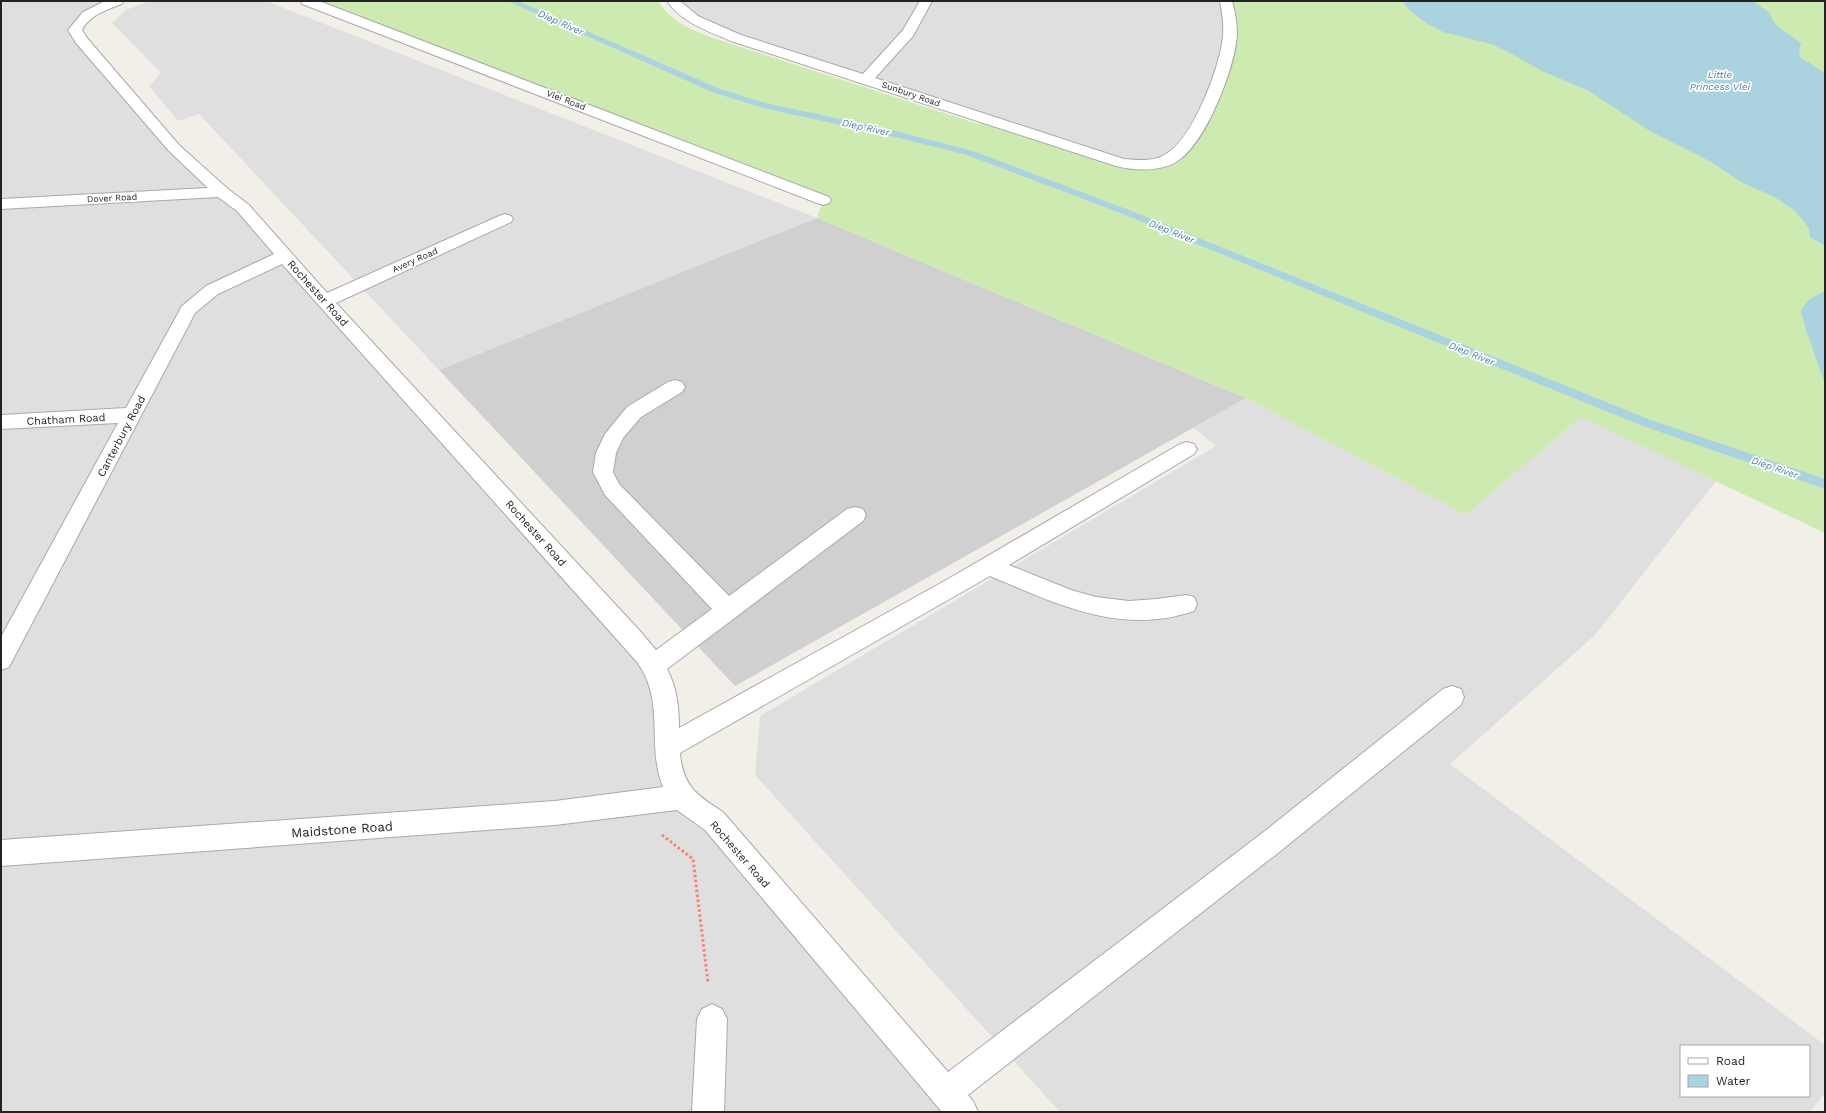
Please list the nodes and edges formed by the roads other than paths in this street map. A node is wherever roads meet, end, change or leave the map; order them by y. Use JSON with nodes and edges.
{"nodes":[{"id":1,"x":117,"y":1,"type":"edge"},
{"id":2,"x":307,"y":1,"type":"edge"},
{"id":3,"x":673,"y":1,"type":"edge"},
{"id":4,"x":926,"y":1,"type":"edge"},
{"id":5,"x":1226,"y":1,"type":"edge"},
{"id":6,"x":866,"y":79,"type":"junction"},
{"id":7,"x":222,"y":192,"type":"junction"},
{"id":8,"x":823,"y":200,"type":"dead end"},
{"id":9,"x":1,"y":204,"type":"edge"},
{"id":10,"x":505,"y":219,"type":"dead end"},
{"id":11,"x":284,"y":256,"type":"junction"},
{"id":12,"x":324,"y":301,"type":"junction"},
{"id":13,"x":675,"y":387,"type":"dead end"},
{"id":14,"x":132,"y":415,"type":"junction"},
{"id":15,"x":1,"y":422,"type":"edge"},
{"id":16,"x":1188,"y":449,"type":"dead end"},
{"id":17,"x":855,"y":516,"type":"dead end"},
{"id":18,"x":989,"y":566,"type":"junction"},
{"id":19,"x":1186,"y":604,"type":"dead end"},
{"id":20,"x":728,"y":610,"type":"junction"},
{"id":21,"x":1,"y":660,"type":"edge"},
{"id":22,"x":653,"y":666,"type":"junction"},
{"id":23,"x":1452,"y":697,"type":"dead end"},
{"id":24,"x":668,"y":747,"type":"junction"},
{"id":25,"x":682,"y":797,"type":"junction"},
{"id":26,"x":1,"y":853,"type":"edge"},
{"id":27,"x":712,"y":1019,"type":"road end"},
{"id":28,"x":954,"y":1103,"type":"edge"},
{"id":29,"x":708,"y":1112,"type":"edge"}],
"edges":[{"from":1,"to":7,"type":"street","name":"Rochester Road"},
{"from":2,"to":8,"type":"street","name":"Vlei Road"},
{"from":3,"to":6,"type":"street","name":"Sunbury Road"},
{"from":4,"to":6,"type":"street"},
{"from":5,"to":6,"type":"street","name":"Sunbury Road"},
{"from":7,"to":9,"type":"street","name":"Dover Road"},
{"from":7,"to":11,"type":"street","name":"Rochester Road"},
{"from":10,"to":12,"type":"street","name":"Avery Road"},
{"from":11,"to":12,"type":"street","name":"Rochester Road"},
{"from":11,"to":14,"type":"street","name":"Canterbury Road"},
{"from":12,"to":22,"type":"street","name":"Rochester Road"},
{"from":13,"to":20,"type":"street"},
{"from":14,"to":15,"type":"street","name":"Chatham Road"},
{"from":14,"to":21,"type":"street","name":"Canterbury Road"},
{"from":16,"to":18,"type":"street"},
{"from":17,"to":20,"type":"street"},
{"from":18,"to":19,"type":"street"},
{"from":18,"to":24,"type":"street"},
{"from":20,"to":22,"type":"street"},
{"from":22,"to":24,"type":"street","name":"Rochester Road"},
{"from":23,"to":28,"type":"street"},
{"from":24,"to":25,"type":"street","name":"Rochester Road"},
{"from":25,"to":26,"type":"street","name":"Maidstone Road"},
{"from":25,"to":28,"type":"street","name":"Rochester Road"},
{"from":27,"to":29,"type":"street"}]}
